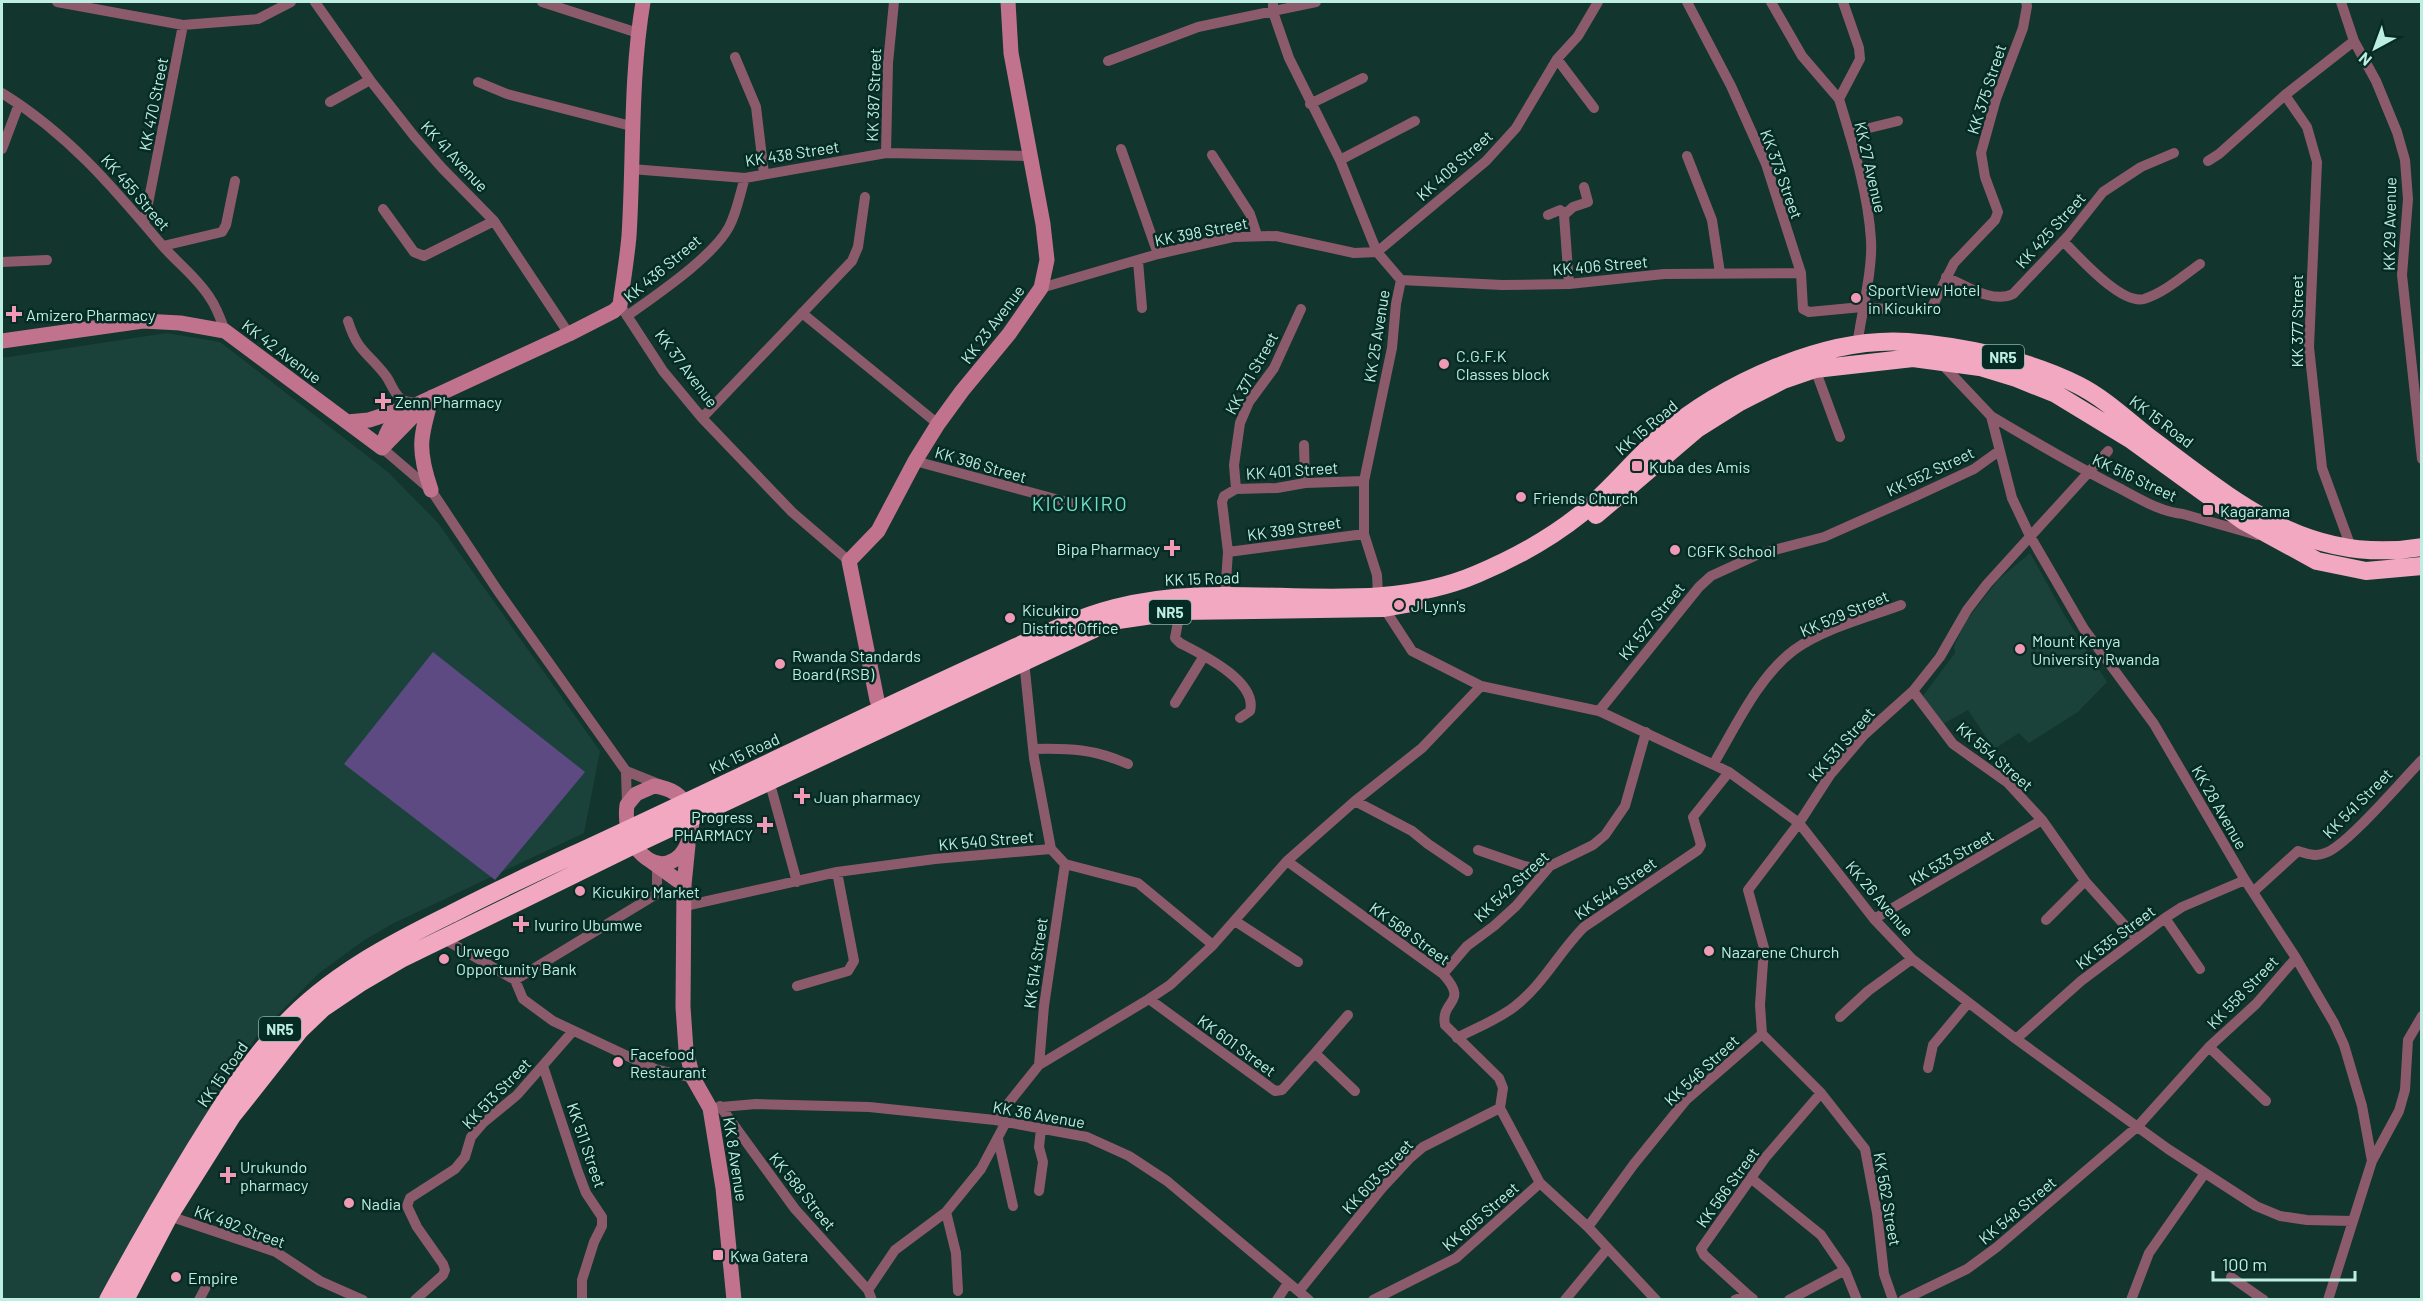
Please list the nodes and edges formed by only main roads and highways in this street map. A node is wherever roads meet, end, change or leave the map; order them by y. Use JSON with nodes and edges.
{"nodes":[{"id":1,"x":644,"y":2,"type":"edge"},
{"id":2,"x":1008,"y":2,"type":"edge"},
{"id":3,"x":2,"y":341,"type":"edge"},
{"id":4,"x":1857,"y":355,"type":"junction"},
{"id":5,"x":432,"y":397,"type":"junction"},
{"id":6,"x":413,"y":406,"type":"junction"},
{"id":7,"x":347,"y":422,"type":"junction"},
{"id":8,"x":382,"y":448,"type":"junction"},
{"id":9,"x":431,"y":490,"type":"road end"},
{"id":10,"x":2421,"y":547,"type":"edge"},
{"id":11,"x":2421,"y":566,"type":"edge"},
{"id":12,"x":1381,"y":602,"type":"junction"},
{"id":13,"x":928,"y":688,"type":"junction"},
{"id":14,"x":877,"y":700,"type":"junction"},
{"id":15,"x":767,"y":789,"type":"junction"},
{"id":16,"x":673,"y":791,"type":"junction"},
{"id":17,"x":627,"y":812,"type":"junction"},
{"id":18,"x":690,"y":836,"type":"junction"},
{"id":19,"x":650,"y":860,"type":"junction"},
{"id":20,"x":558,"y":872,"type":"junction"},
{"id":21,"x":684,"y":885,"type":"junction"},
{"id":22,"x":418,"y":931,"type":"junction"},
{"id":23,"x":444,"y":939,"type":"junction"},
{"id":24,"x":108,"y":1299,"type":"edge"},
{"id":25,"x":125,"y":1299,"type":"edge"},
{"id":26,"x":734,"y":1299,"type":"edge"}],
"edges":[{"from":1,"to":5,"type":"main road"},
{"from":2,"to":14,"type":"main road","name":"KK 23 Avenue"},
{"from":3,"to":7,"type":"main road","name":"KK 42 Avenue"},
{"from":4,"to":10,"type":"highway","name":"KK 15 Road","number":"NR5"},
{"from":4,"to":11,"type":"highway","name":"KK 15 Road","number":"NR5"},
{"from":4,"to":12,"type":"highway","name":"KK 15 Road","number":"NR5"},
{"from":4,"to":12,"type":"highway","name":"KK 15 Road","number":"NR5"},
{"from":5,"to":6,"type":"main road"},
{"from":5,"to":8,"type":"main road"},
{"from":5,"to":9,"type":"main road"},
{"from":6,"to":7,"type":"main road"},
{"from":6,"to":8,"type":"main road"},
{"from":7,"to":8,"type":"main road","name":"KK 42 Avenue"},
{"from":12,"to":13,"type":"highway","name":"KK 15 Road","number":"NR5"},
{"from":12,"to":15,"type":"highway","name":"KK 15 Road","number":"NR5"},
{"from":13,"to":14,"type":"highway"},
{"from":13,"to":20,"type":"highway","name":"KK 15 Road","number":"NR5"},
{"from":14,"to":16,"type":"highway"},
{"from":15,"to":18,"type":"highway"},
{"from":15,"to":20,"type":"highway","name":"KK 15 Road","number":"NR5"},
{"from":16,"to":17,"type":"main road"},
{"from":16,"to":18,"type":"main road"},
{"from":17,"to":19,"type":"main road"},
{"from":17,"to":22,"type":"highway"},
{"from":18,"to":19,"type":"main road"},
{"from":18,"to":21,"type":"main road","name":"KK 8 Avenue"},
{"from":19,"to":21,"type":"main road"},
{"from":19,"to":23,"type":"highway"},
{"from":20,"to":22,"type":"highway","name":"KK 15 Road","number":"NR5"},
{"from":20,"to":23,"type":"highway","name":"KK 15 Road","number":"NR5"},
{"from":21,"to":26,"type":"main road","name":"KK 8 Avenue"},
{"from":22,"to":24,"type":"highway","name":"KK 15 Road","number":"NR5"},
{"from":23,"to":25,"type":"highway","name":"KK 15 Road","number":"NR5"}]}
